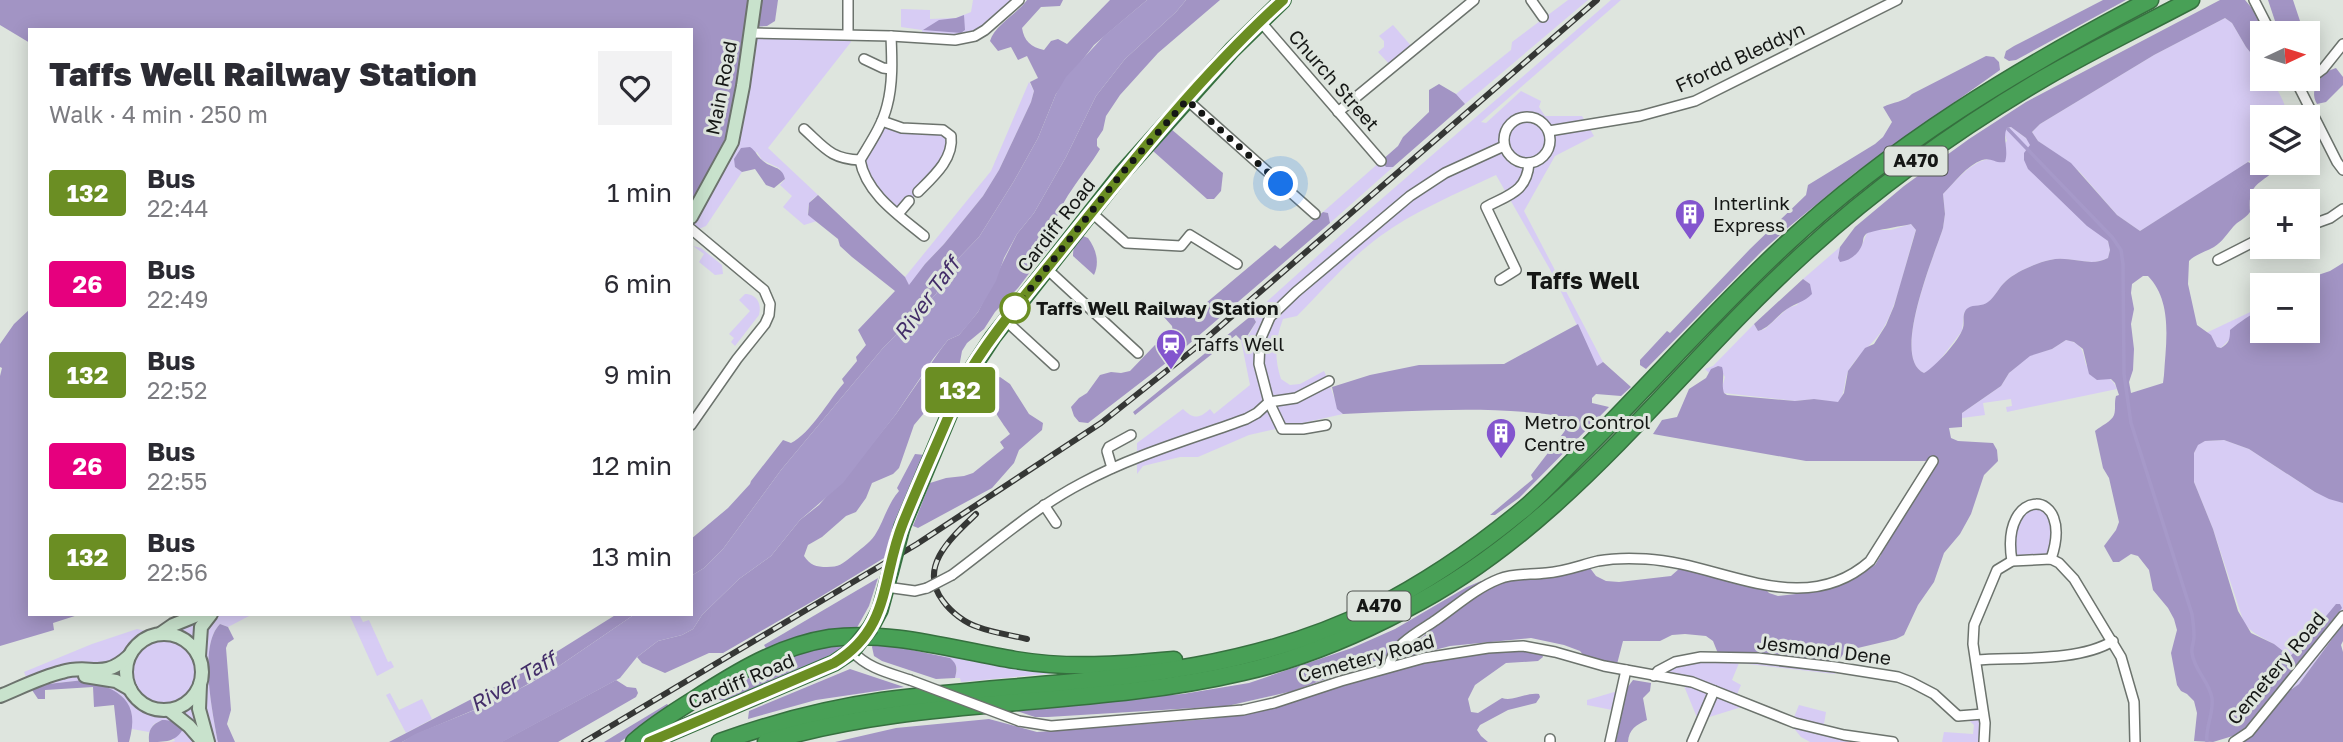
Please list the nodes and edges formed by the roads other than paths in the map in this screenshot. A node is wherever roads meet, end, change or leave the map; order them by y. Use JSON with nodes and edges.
{"nodes":[{"id":1,"x":755,"y":0,"type":"edge"},
{"id":2,"x":848,"y":0,"type":"edge"},
{"id":3,"x":1019,"y":0,"type":"edge"},
{"id":4,"x":1283,"y":0,"type":"edge"},
{"id":5,"x":1474,"y":0,"type":"edge"},
{"id":6,"x":1531,"y":0,"type":"edge"},
{"id":7,"x":1897,"y":0,"type":"edge"},
{"id":8,"x":2150,"y":0,"type":"edge"},
{"id":9,"x":2191,"y":0,"type":"edge"},
{"id":10,"x":2256,"y":4,"type":"edge"},
{"id":11,"x":1543,"y":17,"type":"dead end"},
{"id":12,"x":2265,"y":21,"type":"edge"},
{"id":13,"x":1260,"y":22,"type":"junction"},
{"id":14,"x":751,"y":33,"type":"junction"},
{"id":15,"x":848,"y":34,"type":"junction"},
{"id":16,"x":891,"y":36,"type":"junction"},
{"id":17,"x":2343,"y":44,"type":"edge"},
{"id":18,"x":864,"y":59,"type":"dead end"},
{"id":19,"x":891,"y":69,"type":"junction"},
{"id":20,"x":2320,"y":71,"type":"edge"},
{"id":21,"x":2301,"y":91,"type":"edge"},
{"id":22,"x":1187,"y":100,"type":"junction"},
{"id":23,"x":1338,"y":112,"type":"junction"},
{"id":24,"x":881,"y":121,"type":"junction"},
{"id":25,"x":804,"y":129,"type":"dead end"},
{"id":26,"x":1549,"y":131,"type":"junction"},
{"id":27,"x":1504,"y":146,"type":"junction"},
{"id":28,"x":860,"y":160,"type":"junction"},
{"id":29,"x":1381,"y":161,"type":"dead end"},
{"id":30,"x":1529,"y":163,"type":"junction"},
{"id":31,"x":2343,"y":170,"type":"edge"},
{"id":32,"x":918,"y":192,"type":"dead end"},
{"id":33,"x":909,"y":201,"type":"dead end"},
{"id":34,"x":2343,"y":209,"type":"edge"},
{"id":35,"x":693,"y":213,"type":"edge"},
{"id":36,"x":1091,"y":213,"type":"junction"},
{"id":37,"x":898,"y":214,"type":"junction"},
{"id":38,"x":1315,"y":214,"type":"dead end"},
{"id":39,"x":2320,"y":222,"type":"edge"},
{"id":40,"x":693,"y":231,"type":"edge"},
{"id":41,"x":925,"y":236,"type":"dead end"},
{"id":42,"x":2250,"y":244,"type":"edge"},
{"id":43,"x":2218,"y":260,"type":"dead end"},
{"id":44,"x":1237,"y":264,"type":"dead end"},
{"id":45,"x":1047,"y":269,"type":"junction"},
{"id":46,"x":1500,"y":280,"type":"dead end"},
{"id":47,"x":1005,"y":320,"type":"junction"},
{"id":48,"x":1138,"y":353,"type":"dead end"},
{"id":49,"x":1054,"y":365,"type":"dead end"},
{"id":50,"x":1329,"y":381,"type":"dead end"},
{"id":51,"x":1269,"y":402,"type":"junction"},
{"id":52,"x":693,"y":422,"type":"edge"},
{"id":53,"x":1326,"y":425,"type":"dead end"},
{"id":54,"x":1131,"y":435,"type":"dead end"},
{"id":55,"x":1933,"y":461,"type":"dead end"},
{"id":56,"x":1112,"y":468,"type":"junction"},
{"id":57,"x":1044,"y":505,"type":"junction"},
{"id":58,"x":1056,"y":523,"type":"dead end"},
{"id":59,"x":2051,"y":559,"type":"junction"},
{"id":60,"x":2012,"y":561,"type":"junction"},
{"id":61,"x":888,"y":580,"type":"junction"},
{"id":62,"x":195,"y":616,"type":"edge"},
{"id":63,"x":209,"y":616,"type":"edge"},
{"id":64,"x":2343,"y":616,"type":"edge"},
{"id":65,"x":160,"y":634,"type":"junction"},
{"id":66,"x":2113,"y":641,"type":"junction"},
{"id":67,"x":852,"y":651,"type":"junction"},
{"id":68,"x":129,"y":656,"type":"junction"},
{"id":69,"x":199,"y":657,"type":"junction"},
{"id":70,"x":1241,"y":657,"type":"junction"},
{"id":71,"x":1976,"y":660,"type":"junction"},
{"id":72,"x":1389,"y":667,"type":"junction"},
{"id":73,"x":1626,"y":670,"type":"junction"},
{"id":74,"x":1654,"y":676,"type":"junction"},
{"id":75,"x":37,"y":681,"type":"junction"},
{"id":76,"x":200,"y":685,"type":"junction"},
{"id":77,"x":130,"y":689,"type":"junction"},
{"id":78,"x":1714,"y":691,"type":"junction"},
{"id":79,"x":0,"y":696,"type":"edge"},
{"id":80,"x":169,"y":710,"type":"junction"},
{"id":81,"x":1983,"y":714,"type":"junction"},
{"id":82,"x":203,"y":742,"type":"edge"},
{"id":83,"x":208,"y":742,"type":"edge"},
{"id":84,"x":634,"y":742,"type":"edge"},
{"id":85,"x":649,"y":742,"type":"edge"},
{"id":86,"x":720,"y":742,"type":"edge"},
{"id":87,"x":766,"y":742,"type":"edge"},
{"id":88,"x":1610,"y":742,"type":"edge"},
{"id":89,"x":1692,"y":742,"type":"edge"},
{"id":90,"x":1893,"y":742,"type":"edge"},
{"id":91,"x":1984,"y":742,"type":"edge"},
{"id":92,"x":2135,"y":742,"type":"edge"},
{"id":93,"x":2234,"y":742,"type":"edge"}],
"edges":[{"from":1,"to":14,"type":"main road","name":"Main Road"},
{"from":2,"to":15,"type":"street"},
{"from":3,"to":16,"type":"street"},
{"from":4,"to":13,"type":"main road","name":"Cardiff Road"},
{"from":5,"to":23,"type":"street"},
{"from":6,"to":11,"type":"street"},
{"from":7,"to":26,"type":"street","name":"Ffordd Bleddyn"},
{"from":8,"to":70,"type":"highway","number":"A470"},
{"from":9,"to":87,"type":"highway","number":"A470"},
{"from":10,"to":12,"type":"street"},
{"from":13,"to":22,"type":"main road","name":"Cardiff Road"},
{"from":13,"to":23,"type":"street","name":"Church Street"},
{"from":14,"to":15,"type":"street"},
{"from":14,"to":35,"type":"main road","name":"Main Road"},
{"from":15,"to":16,"type":"street"},
{"from":16,"to":19,"type":"street"},
{"from":17,"to":20,"type":"street"},
{"from":18,"to":19,"type":"street"},
{"from":19,"to":24,"type":"street"},
{"from":21,"to":31,"type":"street"},
{"from":22,"to":36,"type":"main road","name":"Cardiff Road"},
{"from":22,"to":38,"type":"street"},
{"from":23,"to":29,"type":"street","name":"Church Street"},
{"from":24,"to":28,"type":"street"},
{"from":24,"to":32,"type":"street"},
{"from":25,"to":28,"type":"street"},
{"from":26,"to":27,"type":"street"},
{"from":26,"to":30,"type":"street"},
{"from":27,"to":30,"type":"street"},
{"from":27,"to":51,"type":"street"},
{"from":28,"to":37,"type":"street"},
{"from":30,"to":46,"type":"street"},
{"from":33,"to":37,"type":"street"},
{"from":34,"to":39,"type":"street"},
{"from":36,"to":44,"type":"street"},
{"from":36,"to":45,"type":"main road","name":"Cardiff Road"},
{"from":37,"to":41,"type":"street"},
{"from":40,"to":52,"type":"street"},
{"from":42,"to":43,"type":"street"},
{"from":45,"to":47,"type":"main road","name":"Cardiff Road"},
{"from":45,"to":48,"type":"street"},
{"from":47,"to":49,"type":"street"},
{"from":47,"to":61,"type":"main road","name":"Cardiff Road","bridge":true},
{"from":50,"to":51,"type":"street"},
{"from":51,"to":53,"type":"street"},
{"from":51,"to":56,"type":"street"},
{"from":54,"to":56,"type":"street"},
{"from":55,"to":72,"type":"street"},
{"from":56,"to":57,"type":"street"},
{"from":57,"to":58,"type":"street"},
{"from":57,"to":61,"type":"street","bridge":true},
{"from":59,"to":60,"type":"street"},
{"from":59,"to":60,"type":"street"},
{"from":59,"to":66,"type":"street"},
{"from":60,"to":71,"type":"street"},
{"from":61,"to":67,"type":"main road","name":"Cardiff Road","bridge":true},
{"from":62,"to":65,"type":"main road"},
{"from":63,"to":69,"type":"main road"},
{"from":64,"to":93,"type":"street","name":"Cemetery Road"},
{"from":65,"to":68,"type":"main road"},
{"from":65,"to":69,"type":"main road"},
{"from":66,"to":71,"type":"street"},
{"from":66,"to":92,"type":"street"},
{"from":67,"to":72,"type":"street","name":"Cemetery Road","bridge":true},
{"from":67,"to":85,"type":"main road","name":"Cardiff Road"},
{"from":68,"to":75,"type":"main road"},
{"from":68,"to":77,"type":"main road"},
{"from":69,"to":76,"type":"main road"},
{"from":70,"to":84,"type":"highway"},
{"from":70,"to":86,"type":"highway","number":"A470"},
{"from":71,"to":81,"type":"street"},
{"from":72,"to":73,"type":"street","name":"Cemetery Road"},
{"from":73,"to":74,"type":"street","name":"Cemetery Road"},
{"from":73,"to":88,"type":"street"},
{"from":74,"to":78,"type":"street","name":"Cemetery Road"},
{"from":74,"to":81,"type":"street","name":"Jesmond Dene"},
{"from":75,"to":77,"type":"main road"},
{"from":75,"to":79,"type":"main road"},
{"from":76,"to":80,"type":"main road"},
{"from":76,"to":83,"type":"main road"},
{"from":77,"to":80,"type":"main road"},
{"from":78,"to":89,"type":"street"},
{"from":78,"to":90,"type":"street","name":"Cemetery Road"},
{"from":80,"to":82,"type":"main road"},
{"from":81,"to":91,"type":"street"}]}
